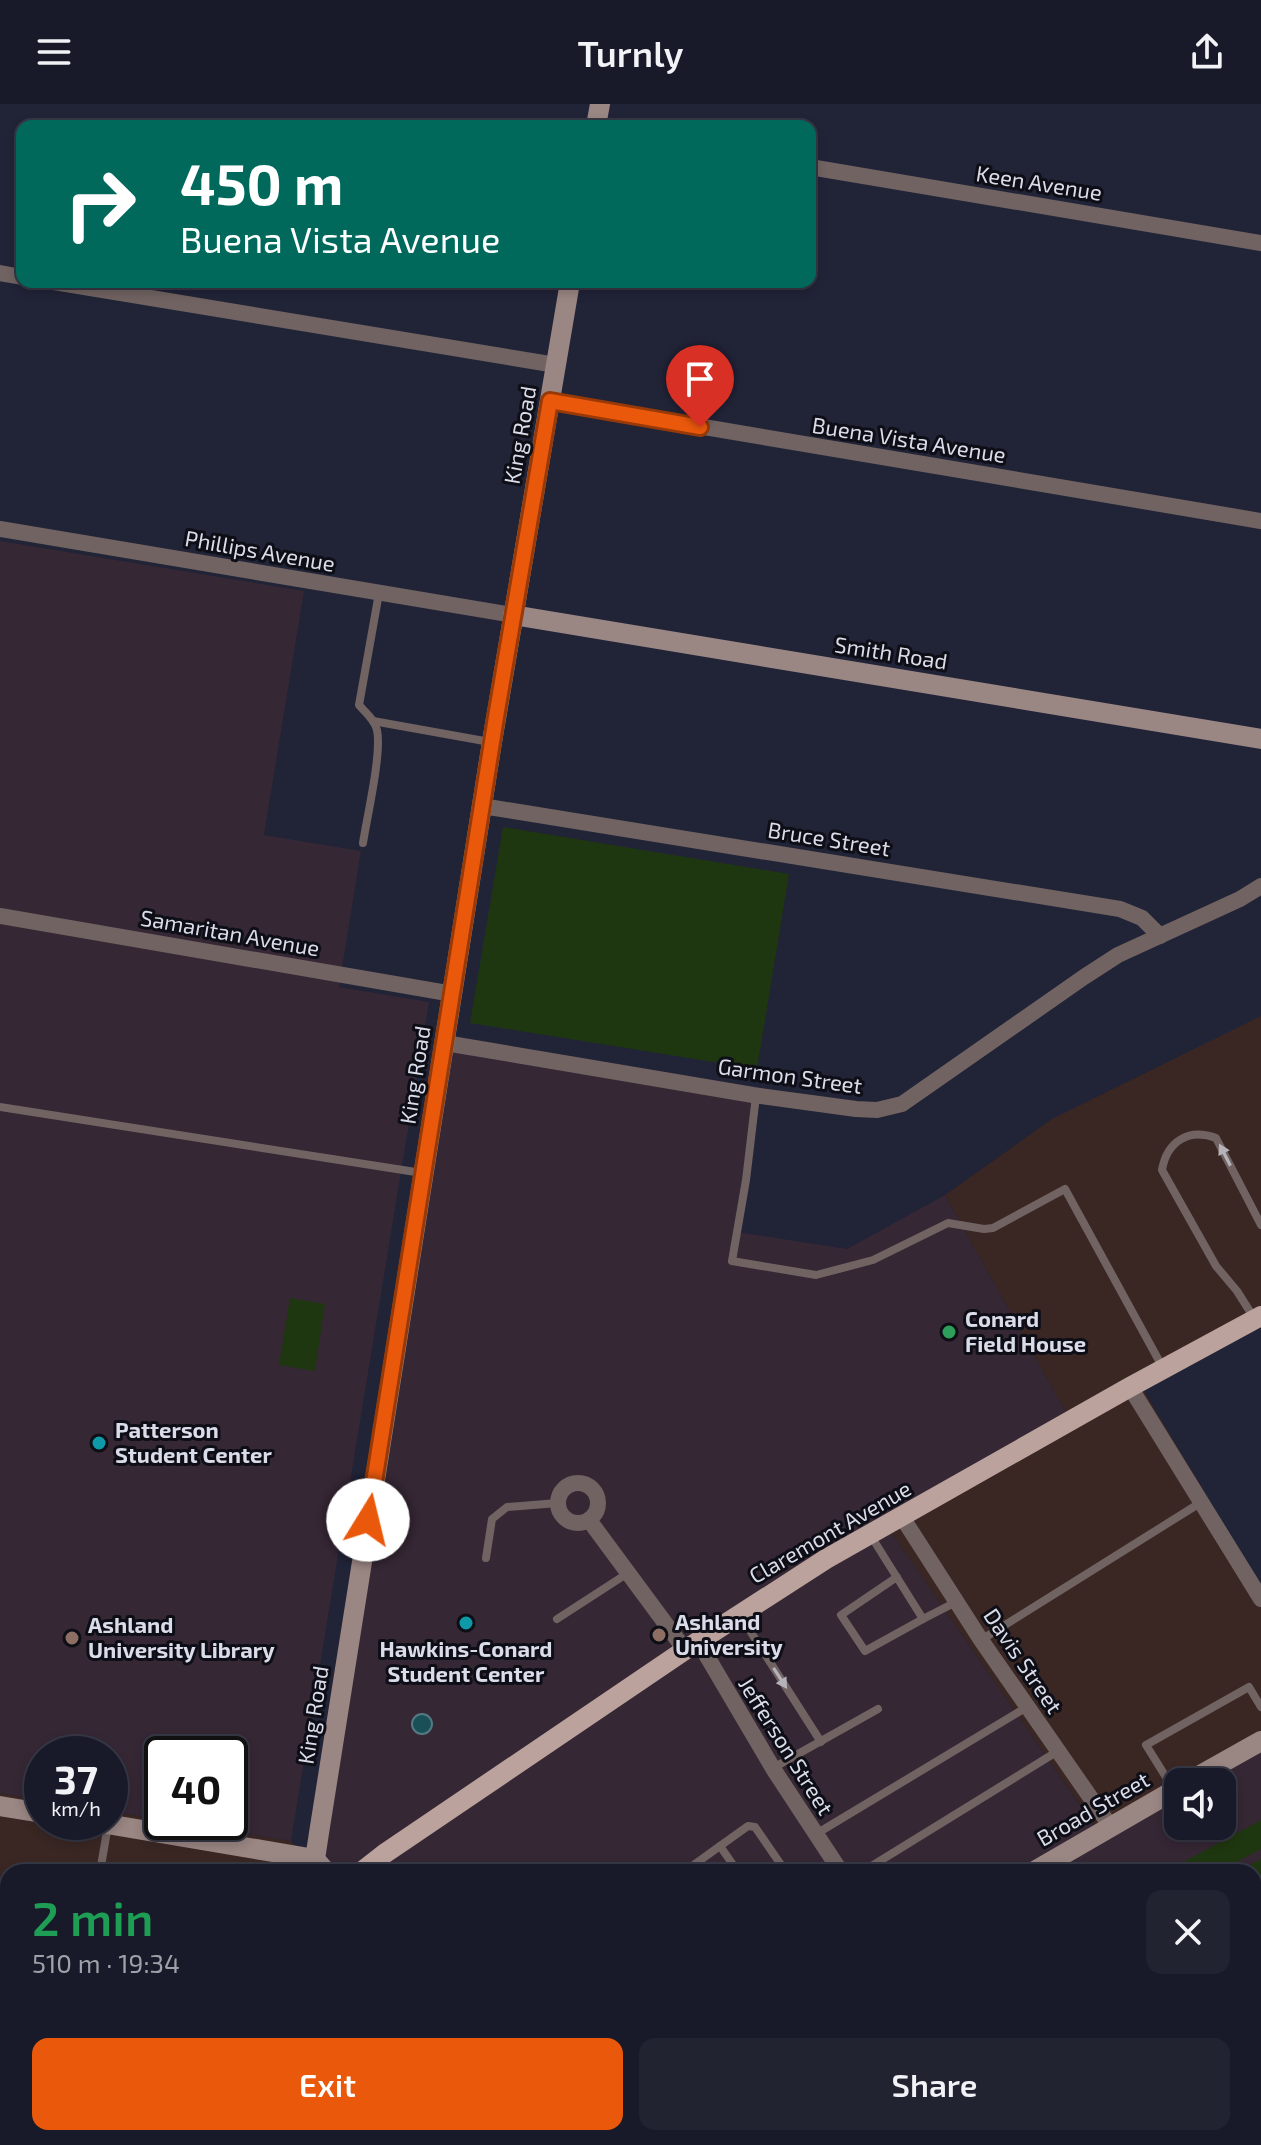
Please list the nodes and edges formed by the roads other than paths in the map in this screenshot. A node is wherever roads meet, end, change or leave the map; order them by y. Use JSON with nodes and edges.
{"nodes":[{"id":1,"x":816,"y":168,"type":"edge"},
{"id":2,"x":1261,"y":243,"type":"edge"},
{"id":3,"x":90,"y":288,"type":"edge"},
{"id":4,"x":569,"y":288,"type":"edge"},
{"id":5,"x":556,"y":365,"type":"junction"},
{"id":6,"x":550,"y":401,"type":"junction"},
{"id":7,"x":1261,"y":521,"type":"edge"},
{"id":8,"x":0,"y":529,"type":"edge"},
{"id":9,"x":379,"y":593,"type":"junction"},
{"id":10,"x":513,"y":615,"type":"junction"},
{"id":11,"x":373,"y":721,"type":"junction"},
{"id":12,"x":1261,"y":739,"type":"edge"},
{"id":13,"x":492,"y":742,"type":"junction"},
{"id":14,"x":482,"y":806,"type":"junction"},
{"id":15,"x":363,"y":843,"type":"dead end"},
{"id":16,"x":1261,"y":886,"type":"edge"},
{"id":17,"x":0,"y":916,"type":"edge"},
{"id":18,"x":1160,"y":936,"type":"junction"},
{"id":19,"x":453,"y":994,"type":"junction"},
{"id":20,"x":445,"y":1043,"type":"junction"},
{"id":21,"x":756,"y":1095,"type":"junction"},
{"id":22,"x":0,"y":1107,"type":"edge"},
{"id":23,"x":424,"y":1173,"type":"junction"},
{"id":24,"x":1261,"y":1225,"type":"edge"},
{"id":25,"x":1258,"y":1318,"type":"edge"},
{"id":26,"x":1164,"y":1369,"type":"junction"},
{"id":27,"x":1130,"y":1387,"type":"junction"},
{"id":28,"x":558,"y":1503,"type":"junction"},
{"id":29,"x":1200,"y":1503,"type":"junction"},
{"id":30,"x":902,"y":1517,"type":"junction"},
{"id":31,"x":589,"y":1520,"type":"junction"},
{"id":32,"x":870,"y":1534,"type":"junction"},
{"id":33,"x":486,"y":1558,"type":"dead end"},
{"id":34,"x":628,"y":1573,"type":"junction"},
{"id":35,"x":897,"y":1577,"type":"junction"},
{"id":36,"x":1261,"y":1599,"type":"edge"},
{"id":37,"x":956,"y":1602,"type":"junction"},
{"id":38,"x":739,"y":1614,"type":"junction"},
{"id":39,"x":557,"y":1619,"type":"dead end"},
{"id":40,"x":923,"y":1619,"type":"junction"},
{"id":41,"x":981,"y":1640,"type":"junction"},
{"id":42,"x":691,"y":1646,"type":"junction"},
{"id":43,"x":1027,"y":1707,"type":"junction"},
{"id":44,"x":1261,"y":1707,"type":"edge"},
{"id":45,"x":878,"y":1709,"type":"dead end"},
{"id":46,"x":1261,"y":1741,"type":"edge"},
{"id":47,"x":821,"y":1742,"type":"junction"},
{"id":48,"x":1058,"y":1751,"type":"junction"},
{"id":49,"x":772,"y":1768,"type":"junction"},
{"id":50,"x":1165,"y":1768,"type":"edge"},
{"id":51,"x":1213,"y":1768,"type":"edge"},
{"id":52,"x":1164,"y":1796,"type":"edge"},
{"id":53,"x":0,"y":1806,"type":"edge"},
{"id":54,"x":24,"y":1810,"type":"edge"},
{"id":55,"x":1111,"y":1827,"type":"junction"},
{"id":56,"x":128,"y":1828,"type":"edge"},
{"id":57,"x":816,"y":1834,"type":"junction"},
{"id":58,"x":101,"y":1840,"type":"edge"},
{"id":59,"x":720,"y":1846,"type":"junction"},
{"id":60,"x":100,"y":1864,"type":"edge"},
{"id":61,"x":316,"y":1864,"type":"edge"},
{"id":62,"x":321,"y":1864,"type":"edge"},
{"id":63,"x":371,"y":1864,"type":"edge"},
{"id":64,"x":695,"y":1864,"type":"edge"},
{"id":65,"x":732,"y":1864,"type":"edge"},
{"id":66,"x":780,"y":1864,"type":"edge"},
{"id":67,"x":836,"y":1864,"type":"edge"},
{"id":68,"x":875,"y":1864,"type":"edge"},
{"id":69,"x":1047,"y":1864,"type":"edge"}],
"edges":[{"from":1,"to":2,"type":"street","name":"Keen Avenue"},
{"from":3,"to":5,"type":"street"},
{"from":4,"to":5,"type":"street","name":"King Road"},
{"from":5,"to":6,"type":"street","name":"King Road"},
{"from":6,"to":7,"type":"street","name":"Buena Vista Avenue"},
{"from":6,"to":10,"type":"street","name":"King Road"},
{"from":8,"to":9,"type":"street","name":"Phillips Avenue"},
{"from":9,"to":10,"type":"street","name":"Phillips Avenue"},
{"from":9,"to":11,"type":"lane"},
{"from":10,"to":12,"type":"street","name":"Smith Road"},
{"from":10,"to":13,"type":"street","name":"King Road"},
{"from":11,"to":13,"type":"lane"},
{"from":11,"to":15,"type":"lane"},
{"from":13,"to":14,"type":"street","name":"King Road"},
{"from":14,"to":18,"type":"street","name":"Bruce Street"},
{"from":14,"to":19,"type":"street","name":"King Road"},
{"from":16,"to":18,"type":"street","name":"Garmon Street"},
{"from":17,"to":19,"type":"street","name":"Samaritan Avenue"},
{"from":18,"to":21,"type":"street","name":"Garmon Street"},
{"from":19,"to":20,"type":"street","name":"King Road"},
{"from":20,"to":21,"type":"street","name":"Garmon Street"},
{"from":20,"to":23,"type":"street","name":"King Road"},
{"from":21,"to":26,"type":"lane"},
{"from":22,"to":23,"type":"lane"},
{"from":23,"to":62,"type":"street","name":"King Road"},
{"from":24,"to":25,"type":"lane","one_way":true},
{"from":25,"to":26,"type":"main road","name":"Claremont Avenue"},
{"from":26,"to":27,"type":"main road","name":"Claremont Avenue"},
{"from":27,"to":29,"type":"street"},
{"from":27,"to":30,"type":"main road","name":"Claremont Avenue"},
{"from":28,"to":31,"type":"street"},
{"from":28,"to":31,"type":"street"},
{"from":28,"to":33,"type":"lane"},
{"from":29,"to":36,"type":"street"},
{"from":29,"to":41,"type":"lane"},
{"from":30,"to":32,"type":"main road","name":"Claremont Avenue"},
{"from":30,"to":37,"type":"street","name":"Davis Street"},
{"from":31,"to":34,"type":"street","name":"Jefferson Street"},
{"from":32,"to":35,"type":"lane"},
{"from":32,"to":38,"type":"main road","name":"Claremont Avenue"},
{"from":34,"to":39,"type":"lane"},
{"from":34,"to":42,"type":"street","name":"Jefferson Street"},
{"from":35,"to":40,"type":"lane"},
{"from":35,"to":40,"type":"lane"},
{"from":37,"to":40,"type":"lane"},
{"from":37,"to":41,"type":"street","name":"Davis Street"},
{"from":38,"to":42,"type":"main road","name":"Claremont Avenue"},
{"from":38,"to":47,"type":"lane","one_way":true},
{"from":41,"to":43,"type":"street","name":"Davis Street"},
{"from":42,"to":49,"type":"street","name":"Jefferson Street"},
{"from":42,"to":63,"type":"main road","name":"Claremont Avenue"},
{"from":43,"to":48,"type":"street","name":"Davis Street"},
{"from":43,"to":57,"type":"lane"},
{"from":44,"to":50,"type":"lane"},
{"from":45,"to":47,"type":"lane"},
{"from":46,"to":51,"type":"street","name":"Broad Street"},
{"from":47,"to":49,"type":"lane"},
{"from":48,"to":55,"type":"street","name":"Davis Street"},
{"from":48,"to":68,"type":"lane"},
{"from":49,"to":57,"type":"street","name":"Jefferson Street"},
{"from":52,"to":55,"type":"street","name":"Broad Street"},
{"from":53,"to":54,"type":"street"},
{"from":55,"to":69,"type":"street","name":"Broad Street"},
{"from":56,"to":61,"type":"street"},
{"from":57,"to":67,"type":"street","name":"Jefferson Street"},
{"from":58,"to":60,"type":"lane"},
{"from":59,"to":64,"type":"lane"},
{"from":59,"to":65,"type":"lane"},
{"from":59,"to":66,"type":"lane"}]}
